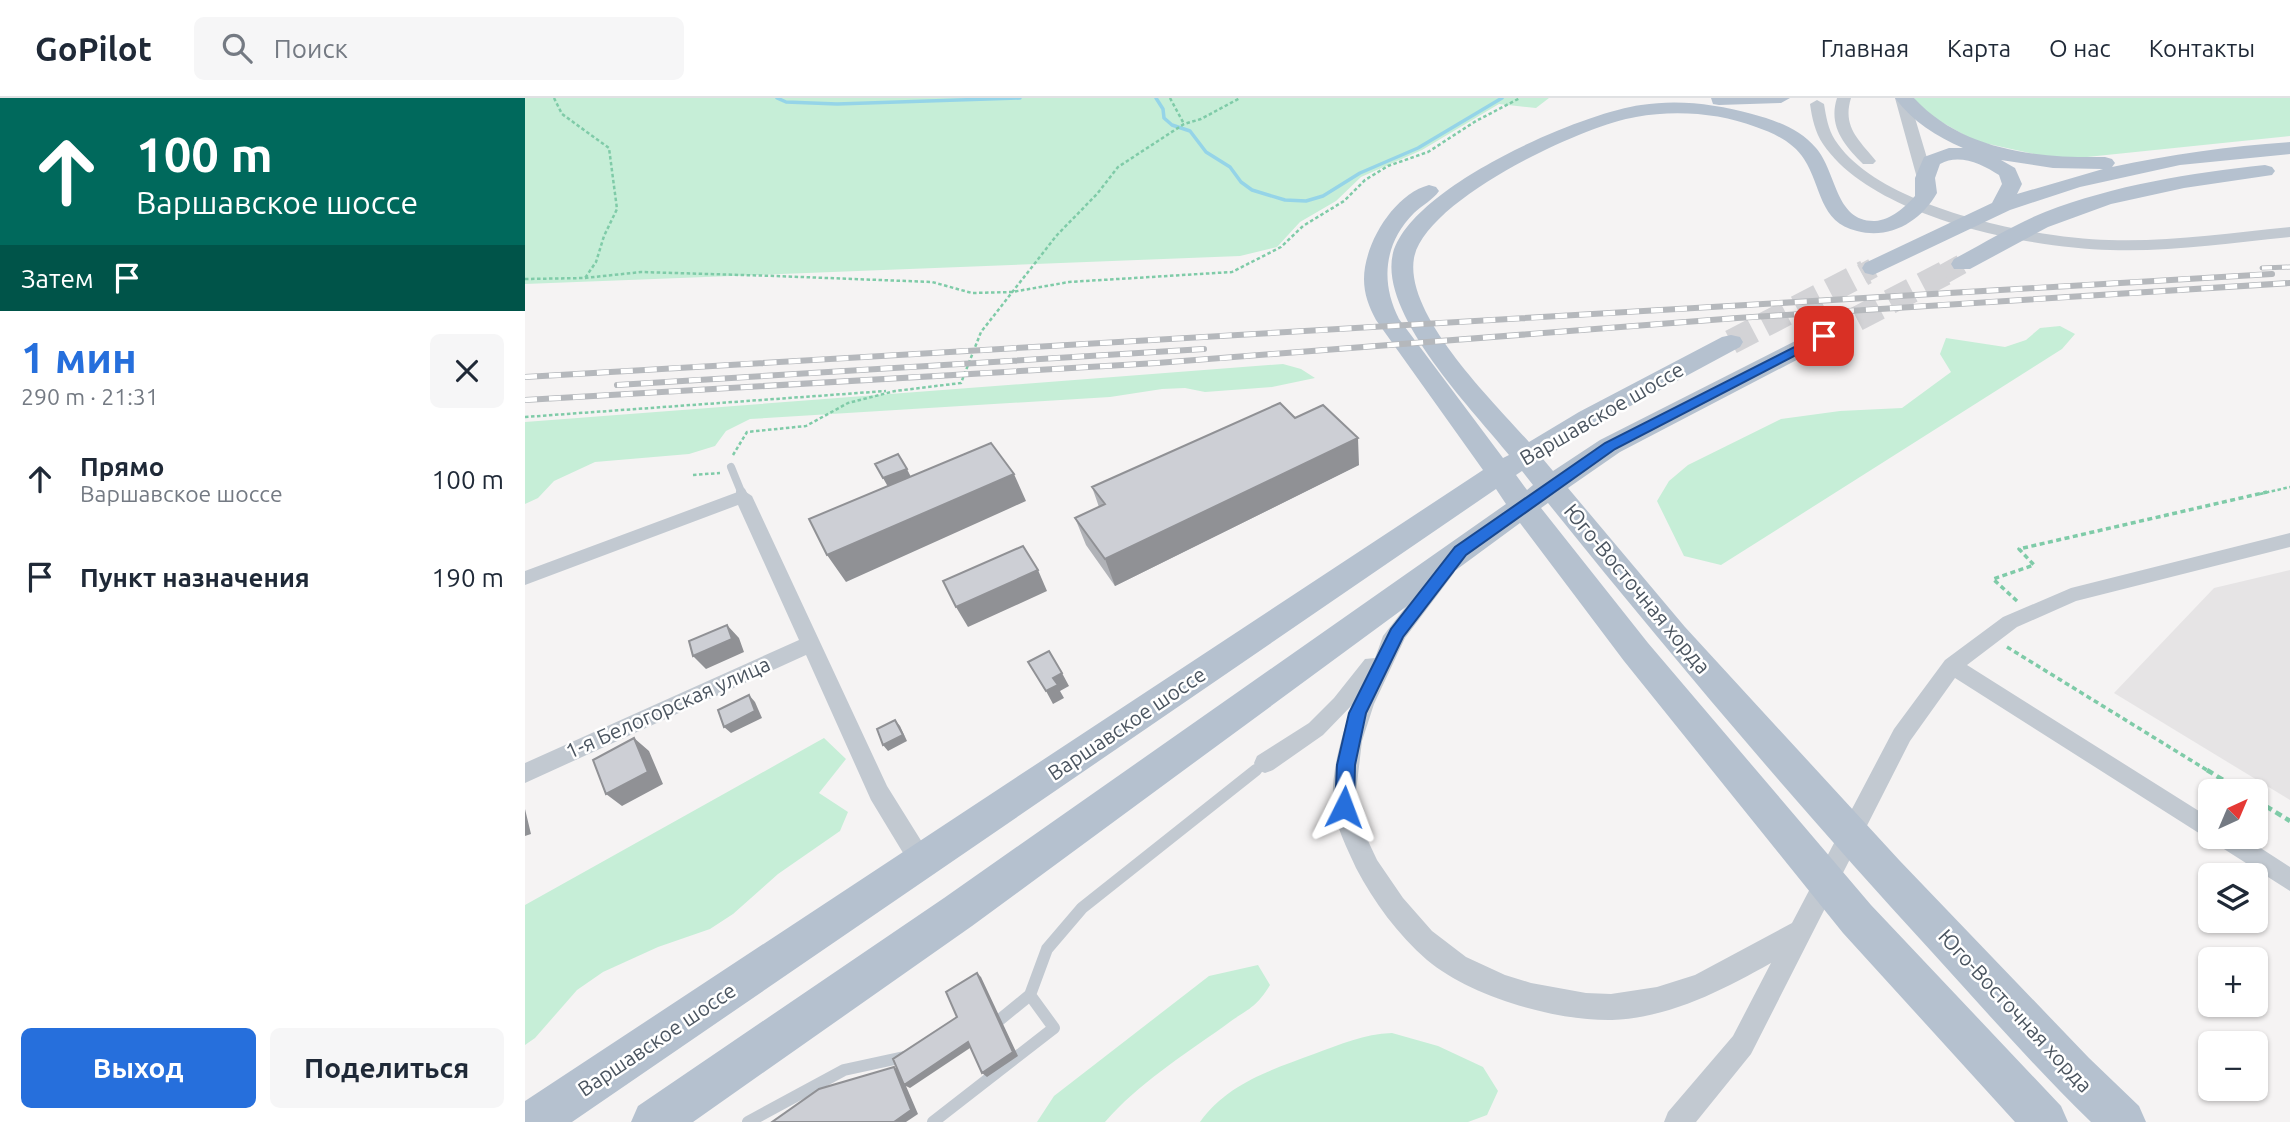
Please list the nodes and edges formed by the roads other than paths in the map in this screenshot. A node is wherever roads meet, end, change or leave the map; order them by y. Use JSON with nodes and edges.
{"nodes":[{"id":1,"x":1781,"y":98,"type":"edge"},
{"id":2,"x":1844,"y":98,"type":"edge"},
{"id":3,"x":1903,"y":98,"type":"edge"},
{"id":4,"x":1818,"y":101,"type":"edge"},
{"id":5,"x":2290,"y":148,"type":"edge"},
{"id":6,"x":1823,"y":150,"type":"junction"},
{"id":7,"x":2180,"y":160,"type":"junction"},
{"id":8,"x":2290,"y":169,"type":"edge"},
{"id":9,"x":1925,"y":178,"type":"junction"},
{"id":10,"x":1431,"y":199,"type":"junction"},
{"id":11,"x":2000,"y":208,"type":"junction"},
{"id":12,"x":2290,"y":218,"type":"edge"},
{"id":13,"x":2290,"y":232,"type":"edge"},
{"id":14,"x":2158,"y":237,"type":"junction"},
{"id":15,"x":1962,"y":264,"type":"tunnel mouth"},
{"id":16,"x":1873,"y":268,"type":"tunnel mouth"},
{"id":17,"x":1824,"y":336,"type":"tunnel mouth"},
{"id":18,"x":1731,"y":342,"type":"tunnel mouth"},
{"id":19,"x":731,"y":467,"type":"road end"},
{"id":20,"x":743,"y":496,"type":"junction"},
{"id":21,"x":2290,"y":540,"type":"edge"},
{"id":22,"x":1460,"y":551,"type":"junction"},
{"id":23,"x":525,"y":578,"type":"edge"},
{"id":24,"x":1397,"y":633,"type":"junction"},
{"id":25,"x":811,"y":644,"type":"junction"},
{"id":26,"x":1952,"y":666,"type":"junction"},
{"id":27,"x":1265,"y":763,"type":"joint"},
{"id":28,"x":525,"y":773,"type":"edge"},
{"id":29,"x":2198,"y":822,"type":"edge"},
{"id":30,"x":2241,"y":849,"type":"edge"},
{"id":31,"x":922,"y":863,"type":"junction"},
{"id":32,"x":2290,"y":880,"type":"edge"},
{"id":33,"x":1803,"y":930,"type":"junction"},
{"id":34,"x":1030,"y":995,"type":"junction"},
{"id":35,"x":980,"y":1036,"type":"edge"},
{"id":36,"x":919,"y":1054,"type":"edge"},
{"id":37,"x":533,"y":1122,"type":"edge"},
{"id":38,"x":654,"y":1122,"type":"edge"},
{"id":39,"x":748,"y":1122,"type":"edge"},
{"id":40,"x":933,"y":1122,"type":"edge"},
{"id":41,"x":1678,"y":1122,"type":"edge"},
{"id":42,"x":2045,"y":1122,"type":"edge"},
{"id":43,"x":2123,"y":1122,"type":"edge"}],
"edges":[{"from":1,"to":10,"type":"main road","name":"Юго-Восточная хорда"},
{"from":2,"to":14,"type":"street"},
{"from":3,"to":7,"type":"main road"},
{"from":3,"to":9,"type":"street"},
{"from":4,"to":6,"type":"street"},
{"from":5,"to":7,"type":"main road"},
{"from":6,"to":9,"type":"main road"},
{"from":6,"to":10,"type":"main road","name":"Юго-Восточная хорда"},
{"from":6,"to":14,"type":"street"},
{"from":7,"to":11,"type":"main road"},
{"from":8,"to":15,"type":"main road"},
{"from":9,"to":11,"type":"main road"},
{"from":10,"to":42,"type":"main road","name":"Юго-Восточная хорда"},
{"from":10,"to":43,"type":"main road","name":"Юго-Восточная хорда"},
{"from":11,"to":16,"type":"main road"},
{"from":12,"to":14,"type":"street"},
{"from":13,"to":14,"type":"street"},
{"from":17,"to":22,"type":"main road","name":"Варшавское шоссе"},
{"from":18,"to":31,"type":"main road","name":"Варшавское шоссе"},
{"from":19,"to":20,"type":"lane"},
{"from":20,"to":23,"type":"street"},
{"from":20,"to":25,"type":"street"},
{"from":21,"to":26,"type":"street"},
{"from":22,"to":24,"type":"street"},
{"from":22,"to":38,"type":"main road","name":"Варшавское шоссе"},
{"from":24,"to":27,"type":"street"},
{"from":24,"to":33,"type":"street"},
{"from":25,"to":28,"type":"street","name":"1-я Белогорская улица"},
{"from":25,"to":31,"type":"street"},
{"from":26,"to":29,"type":"street"},
{"from":26,"to":33,"type":"street"},
{"from":27,"to":34,"type":"lane"},
{"from":30,"to":32,"type":"street"},
{"from":31,"to":37,"type":"main road","name":"Варшавское шоссе"},
{"from":33,"to":41,"type":"street"},
{"from":34,"to":35,"type":"lane"},
{"from":34,"to":40,"type":"lane"},
{"from":36,"to":39,"type":"lane"}]}
